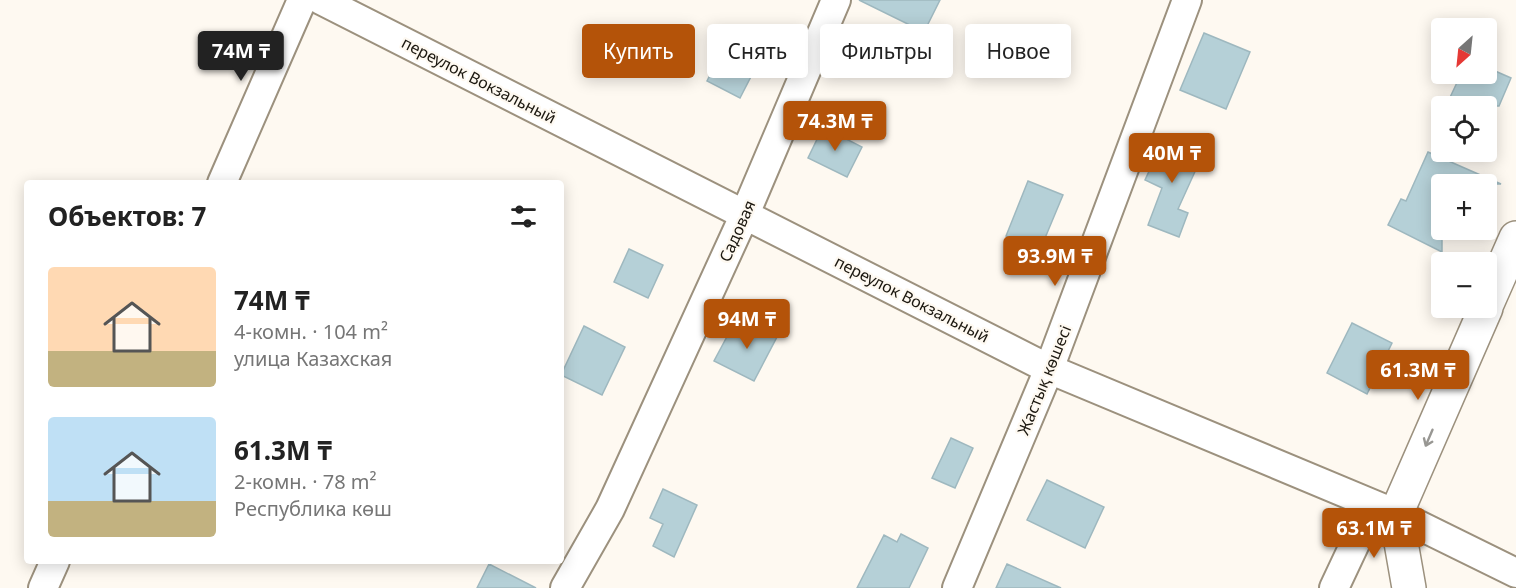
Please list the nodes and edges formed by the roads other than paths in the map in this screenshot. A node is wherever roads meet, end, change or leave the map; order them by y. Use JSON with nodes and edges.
{"nodes":[{"id":1,"x":302,"y":0,"type":"edge"},
{"id":2,"x":321,"y":0,"type":"edge"},
{"id":3,"x":836,"y":0,"type":"edge"},
{"id":4,"x":1187,"y":0,"type":"edge"},
{"id":5,"x":223,"y":180,"type":"edge"},
{"id":6,"x":745,"y":214,"type":"junction"},
{"id":7,"x":1516,"y":238,"type":"edge"},
{"id":8,"x":1497,"y":282,"type":"edge"},
{"id":9,"x":1481,"y":318,"type":"edge"},
{"id":10,"x":1049,"y":369,"type":"junction"},
{"id":11,"x":1396,"y":514,"type":"junction"},
{"id":12,"x":54,"y":564,"type":"edge"},
{"id":13,"x":1516,"y":573,"type":"edge"},
{"id":14,"x":43,"y":588,"type":"edge"},
{"id":15,"x":565,"y":588,"type":"edge"},
{"id":16,"x":957,"y":588,"type":"edge"},
{"id":17,"x":1334,"y":588,"type":"edge"},
{"id":18,"x":1409,"y":588,"type":"edge"}],
"edges":[{"from":1,"to":5,"type":"street"},
{"from":2,"to":6,"type":"street","name":"переулок Вокзальный"},
{"from":3,"to":6,"type":"street","name":"Садовая"},
{"from":4,"to":10,"type":"street","name":"Жастық көшесі"},
{"from":6,"to":10,"type":"street","name":"переулок Вокзальный"},
{"from":6,"to":15,"type":"street","name":"Садовая"},
{"from":7,"to":8,"type":"main road"},
{"from":9,"to":11,"type":"main road","one_way":true},
{"from":10,"to":11,"type":"street","name":"переулок Вокзальный"},
{"from":10,"to":16,"type":"street","name":"Жастық көшесі"},
{"from":11,"to":13,"type":"street","name":"переулок Вокзальный"},
{"from":11,"to":17,"type":"street"},
{"from":11,"to":18,"type":"main road"},
{"from":12,"to":14,"type":"street"}]}
